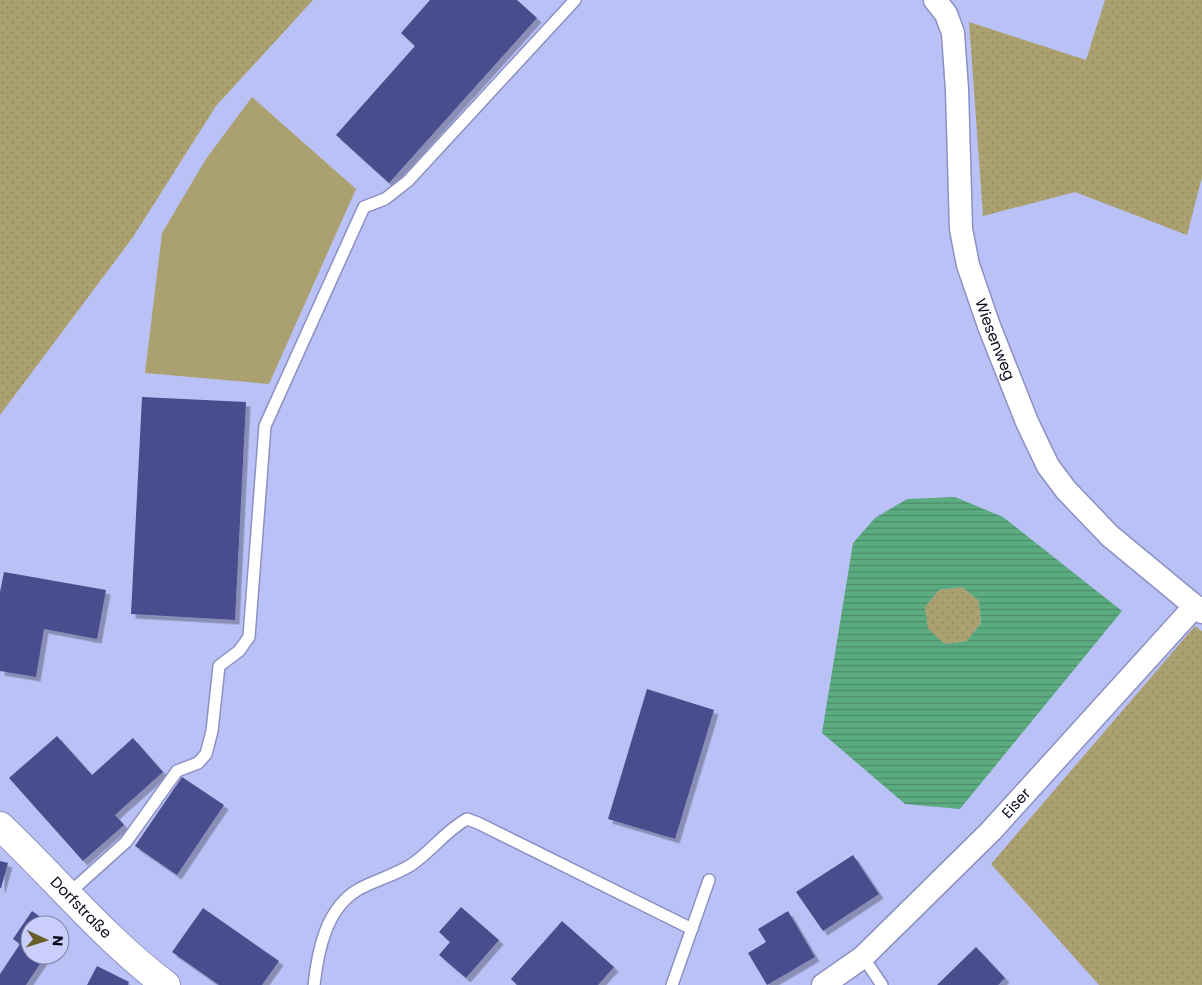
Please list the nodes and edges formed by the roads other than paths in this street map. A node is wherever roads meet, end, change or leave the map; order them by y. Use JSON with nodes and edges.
{"nodes":[{"id":1,"x":575,"y":0,"type":"edge"},
{"id":2,"x":936,"y":0,"type":"edge"},
{"id":3,"x":1198,"y":609,"type":"edge"},
{"id":4,"x":0,"y":826,"type":"edge"},
{"id":5,"x":708,"y":880,"type":"dead end"},
{"id":6,"x":68,"y":894,"type":"junction"},
{"id":7,"x":692,"y":929,"type":"junction"},
{"id":8,"x":863,"y":957,"type":"junction"},
{"id":9,"x":166,"y":985,"type":"edge"},
{"id":10,"x":314,"y":985,"type":"edge"},
{"id":11,"x":672,"y":985,"type":"edge"},
{"id":12,"x":823,"y":985,"type":"edge"},
{"id":13,"x":882,"y":985,"type":"edge"}],
"edges":[{"from":1,"to":6,"type":"lane"},
{"from":2,"to":3,"type":"street","name":"Wiesenweg"},
{"from":3,"to":8,"type":"street","name":"Eiser"},
{"from":4,"to":6,"type":"main road","name":"Dorfstraße"},
{"from":5,"to":7,"type":"lane"},
{"from":6,"to":9,"type":"main road","name":"Dorfstraße"},
{"from":7,"to":10,"type":"lane"},
{"from":7,"to":11,"type":"lane"},
{"from":8,"to":12,"type":"street","name":"Eiser"},
{"from":8,"to":13,"type":"lane"}]}
